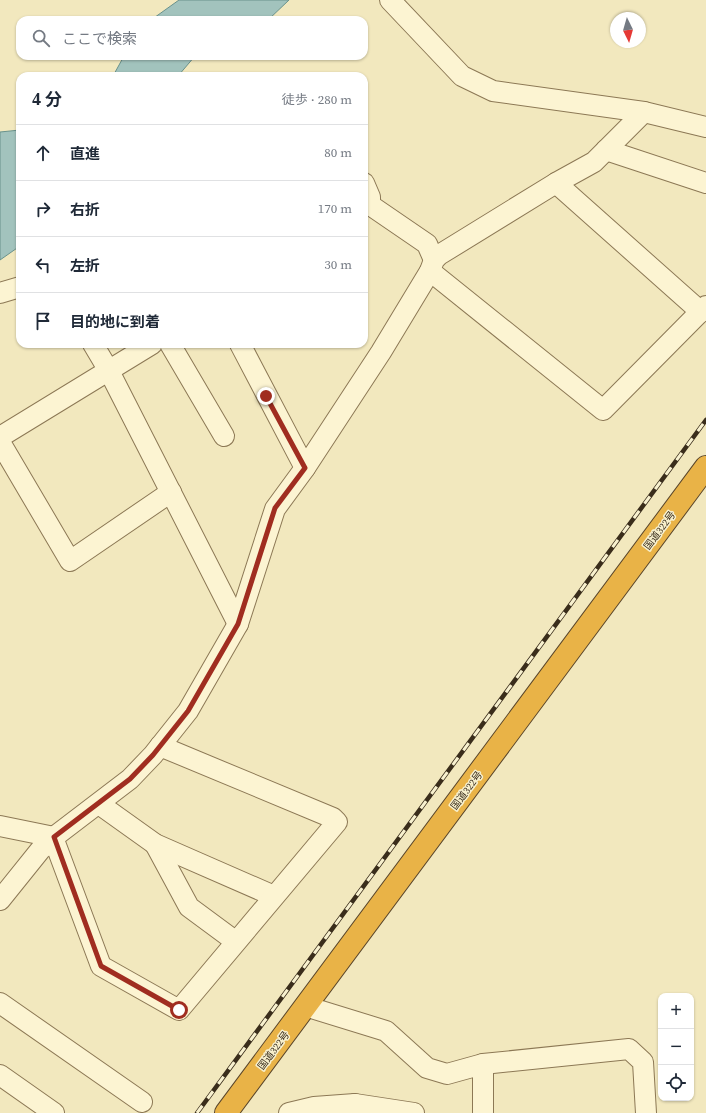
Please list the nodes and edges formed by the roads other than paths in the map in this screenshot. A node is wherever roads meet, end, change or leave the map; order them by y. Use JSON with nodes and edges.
{"nodes":[{"id":1,"x":390,"y":0,"type":"edge"},
{"id":2,"x":644,"y":112,"type":"junction"},
{"id":3,"x":706,"y":127,"type":"edge"},
{"id":4,"x":606,"y":150,"type":"junction"},
{"id":5,"x":556,"y":183,"type":"junction"},
{"id":6,"x":706,"y":183,"type":"edge"},
{"id":7,"x":368,"y":192,"type":"edge"},
{"id":8,"x":432,"y":265,"type":"junction"},
{"id":9,"x":16,"y":289,"type":"edge"},
{"id":10,"x":0,"y":293,"type":"edge"},
{"id":11,"x":704,"y":309,"type":"edge"},
{"id":12,"x":95,"y":348,"type":"edge"},
{"id":13,"x":146,"y":348,"type":"edge"},
{"id":14,"x":172,"y":348,"type":"edge"},
{"id":15,"x":242,"y":348,"type":"edge"},
{"id":16,"x":109,"y":371,"type":"junction"},
{"id":17,"x":224,"y":436,"type":"dead end"},
{"id":18,"x":0,"y":437,"type":"edge"},
{"id":19,"x":0,"y":442,"type":"edge"},
{"id":20,"x":706,"y":467,"type":"edge"},
{"id":21,"x":305,"y":468,"type":"junction"},
{"id":22,"x":171,"y":492,"type":"junction"},
{"id":23,"x":238,"y":624,"type":"junction"},
{"id":24,"x":160,"y":746,"type":"junction"},
{"id":25,"x":99,"y":804,"type":"junction"},
{"id":26,"x":0,"y":826,"type":"edge"},
{"id":27,"x":54,"y":839,"type":"junction"},
{"id":28,"x":155,"y":844,"type":"junction"},
{"id":29,"x":274,"y":896,"type":"junction"},
{"id":30,"x":0,"y":900,"type":"edge"},
{"id":31,"x":235,"y":941,"type":"junction"},
{"id":32,"x":0,"y":1003,"type":"edge"},
{"id":33,"x":305,"y":1006,"type":"junction"},
{"id":34,"x":483,"y":1064,"type":"junction"},
{"id":35,"x":0,"y":1075,"type":"edge"},
{"id":36,"x":142,"y":1102,"type":"dead end"},
{"id":37,"x":351,"y":1108,"type":"edge"},
{"id":38,"x":234,"y":1111,"type":"edge"},
{"id":39,"x":54,"y":1113,"type":"edge"},
{"id":40,"x":289,"y":1113,"type":"edge"},
{"id":41,"x":414,"y":1113,"type":"edge"},
{"id":42,"x":483,"y":1113,"type":"edge"},
{"id":43,"x":646,"y":1113,"type":"edge"}],
"edges":[{"from":1,"to":2,"type":"street"},
{"from":2,"to":3,"type":"street"},
{"from":2,"to":4,"type":"street"},
{"from":4,"to":5,"type":"street"},
{"from":4,"to":6,"type":"street"},
{"from":5,"to":8,"type":"street"},
{"from":5,"to":11,"type":"street"},
{"from":7,"to":8,"type":"street"},
{"from":8,"to":11,"type":"street"},
{"from":8,"to":21,"type":"street"},
{"from":9,"to":10,"type":"street"},
{"from":12,"to":16,"type":"street"},
{"from":13,"to":16,"type":"street"},
{"from":14,"to":17,"type":"street"},
{"from":15,"to":21,"type":"street"},
{"from":16,"to":18,"type":"street"},
{"from":16,"to":22,"type":"street"},
{"from":19,"to":22,"type":"street"},
{"from":20,"to":33,"type":"highway","name":"国道322号"},
{"from":21,"to":23,"type":"street"},
{"from":22,"to":23,"type":"street"},
{"from":23,"to":24,"type":"street"},
{"from":24,"to":25,"type":"street"},
{"from":24,"to":29,"type":"street"},
{"from":25,"to":27,"type":"street"},
{"from":25,"to":28,"type":"street"},
{"from":26,"to":27,"type":"street"},
{"from":27,"to":30,"type":"street"},
{"from":27,"to":31,"type":"street"},
{"from":28,"to":29,"type":"street"},
{"from":28,"to":31,"type":"street"},
{"from":29,"to":31,"type":"street"},
{"from":32,"to":36,"type":"street"},
{"from":33,"to":34,"type":"street"},
{"from":33,"to":38,"type":"highway","name":"国道322号"},
{"from":34,"to":42,"type":"street"},
{"from":34,"to":43,"type":"street"},
{"from":35,"to":39,"type":"street"},
{"from":37,"to":40,"type":"street"},
{"from":37,"to":41,"type":"street"}]}
